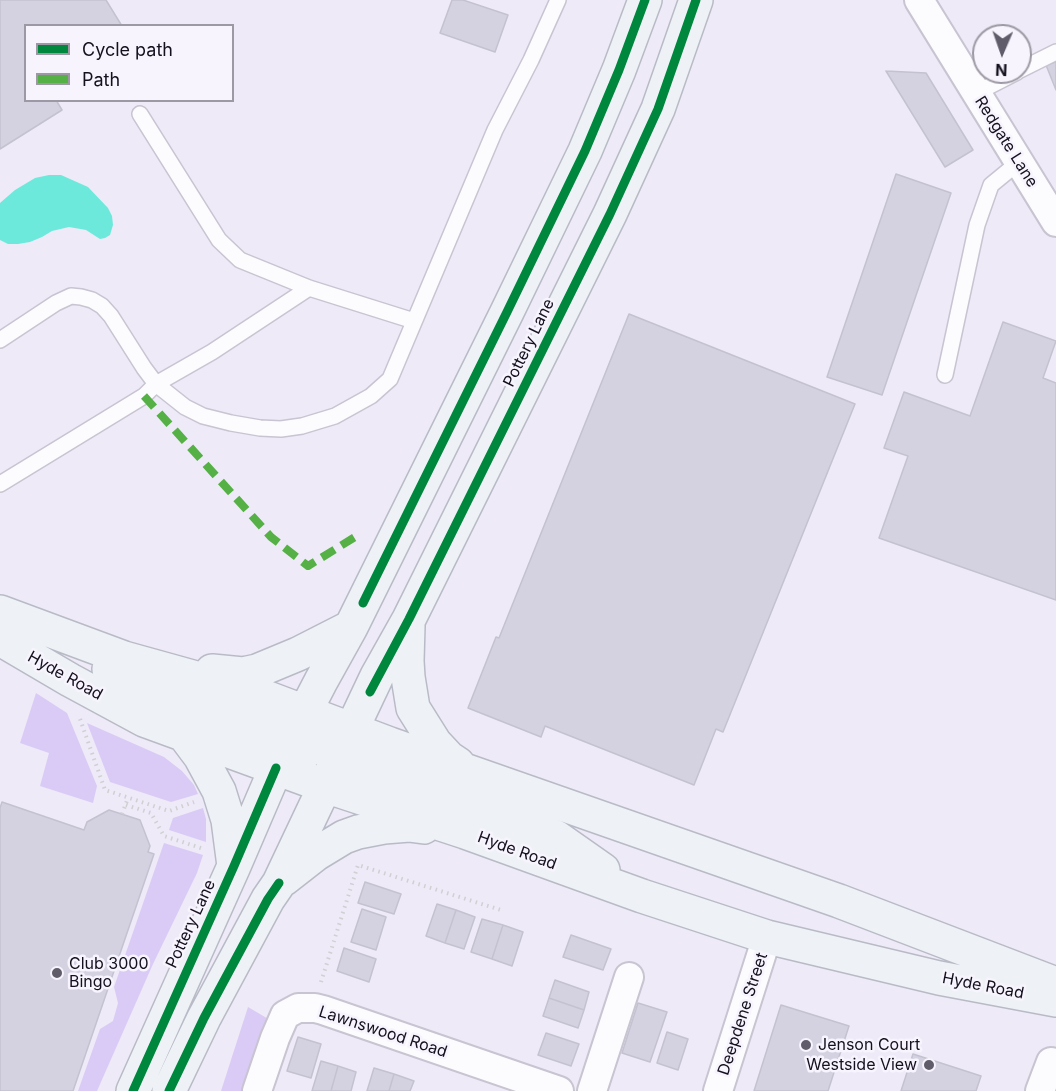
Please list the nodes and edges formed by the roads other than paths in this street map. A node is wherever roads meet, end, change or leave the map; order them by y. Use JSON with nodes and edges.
{"nodes":[{"id":1,"x":558,"y":0,"type":"edge"},
{"id":2,"x":645,"y":0,"type":"edge"},
{"id":3,"x":696,"y":0,"type":"edge"},
{"id":4,"x":919,"y":0,"type":"edge"},
{"id":5,"x":1056,"y":52,"type":"edge"},
{"id":6,"x":1032,"y":64,"type":"edge"},
{"id":7,"x":993,"y":84,"type":"edge"},
{"id":8,"x":976,"y":93,"type":"junction"},
{"id":9,"x":141,"y":114,"type":"dead end"},
{"id":10,"x":1019,"y":162,"type":"junction"},
{"id":11,"x":1056,"y":222,"type":"edge"},
{"id":12,"x":309,"y":288,"type":"junction"},
{"id":13,"x":414,"y":321,"type":"junction"},
{"id":14,"x":0,"y":340,"type":"edge"},
{"id":15,"x":945,"y":375,"type":"dead end"},
{"id":16,"x":156,"y":384,"type":"junction"},
{"id":17,"x":0,"y":484,"type":"edge"},
{"id":18,"x":0,"y":612,"type":"edge"},
{"id":19,"x":409,"y":619,"type":"junction"},
{"id":20,"x":351,"y":627,"type":"junction"},
{"id":21,"x":64,"y":636,"type":"junction"},
{"id":22,"x":0,"y":639,"type":"edge"},
{"id":23,"x":124,"y":658,"type":"junction"},
{"id":24,"x":298,"y":726,"type":"junction"},
{"id":25,"x":185,"y":736,"type":"junction"},
{"id":26,"x":338,"y":758,"type":"junction"},
{"id":27,"x":276,"y":768,"type":"junction"},
{"id":28,"x":467,"y":770,"type":"junction"},
{"id":29,"x":465,"y":832,"type":"junction"},
{"id":30,"x":224,"y":859,"type":"junction"},
{"id":31,"x":279,"y":883,"type":"junction"},
{"id":32,"x":642,"y":896,"type":"junction"},
{"id":33,"x":767,"y":937,"type":"junction"},
{"id":34,"x":629,"y":977,"type":"dead end"},
{"id":35,"x":1056,"y":984,"type":"edge"},
{"id":36,"x":1056,"y":1000,"type":"edge"},
{"id":37,"x":1056,"y":1063,"type":"edge"},
{"id":38,"x":133,"y":1091,"type":"edge"},
{"id":39,"x":169,"y":1091,"type":"edge"},
{"id":40,"x":257,"y":1091,"type":"edge"},
{"id":41,"x":559,"y":1091,"type":"edge"},
{"id":42,"x":592,"y":1091,"type":"edge"},
{"id":43,"x":718,"y":1091,"type":"edge"},
{"id":44,"x":1040,"y":1091,"type":"edge"}],
"edges":[{"from":1,"to":13,"type":"lane"},
{"from":2,"to":20,"type":"highway","name":"Pottery Lane"},
{"from":3,"to":19,"type":"highway","name":"Pottery Lane"},
{"from":4,"to":8,"type":"street","name":"Redgate Lane"},
{"from":5,"to":6,"type":"lane"},
{"from":7,"to":8,"type":"lane"},
{"from":8,"to":10,"type":"street","name":"Redgate Lane"},
{"from":9,"to":12,"type":"lane"},
{"from":10,"to":11,"type":"street","name":"Redgate Lane"},
{"from":10,"to":15,"type":"lane"},
{"from":12,"to":13,"type":"lane"},
{"from":12,"to":16,"type":"lane"},
{"from":13,"to":16,"type":"lane"},
{"from":14,"to":16,"type":"lane"},
{"from":16,"to":17,"type":"lane"},
{"from":18,"to":21,"type":"highway","name":"Hyde Road"},
{"from":19,"to":26,"type":"highway","name":"Pottery Lane"},
{"from":19,"to":28,"type":"highway"},
{"from":20,"to":23,"type":"highway"},
{"from":20,"to":24,"type":"highway","name":"Pottery Lane"},
{"from":21,"to":23,"type":"highway","name":"Hyde Road"},
{"from":21,"to":24,"type":"highway"},
{"from":22,"to":25,"type":"highway","name":"Hyde Road"},
{"from":23,"to":24,"type":"highway","name":"Hyde Road"},
{"from":24,"to":26,"type":"highway","name":"Hyde Road"},
{"from":24,"to":26,"type":"highway"},
{"from":24,"to":27,"type":"highway","name":"Pottery Lane"},
{"from":25,"to":27,"type":"highway","name":"Hyde Road"},
{"from":25,"to":30,"type":"highway"},
{"from":26,"to":27,"type":"highway","name":"Hyde Road"},
{"from":26,"to":28,"type":"highway","name":"Hyde Road"},
{"from":26,"to":29,"type":"highway","name":"Hyde Road"},
{"from":26,"to":31,"type":"highway","name":"Pottery Lane"},
{"from":26,"to":32,"type":"highway"},
{"from":27,"to":30,"type":"highway","name":"Pottery Lane"},
{"from":28,"to":35,"type":"highway","name":"Hyde Road"},
{"from":29,"to":31,"type":"highway"},
{"from":29,"to":32,"type":"highway","name":"Hyde Road"},
{"from":30,"to":38,"type":"highway","name":"Pottery Lane"},
{"from":31,"to":39,"type":"highway","name":"Pottery Lane"},
{"from":32,"to":33,"type":"highway","name":"Hyde Road"},
{"from":33,"to":36,"type":"highway","name":"Hyde Road"},
{"from":33,"to":43,"type":"street","name":"Deepdene Street"},
{"from":34,"to":42,"type":"street"},
{"from":37,"to":44,"type":"street"},
{"from":40,"to":41,"type":"street","name":"Lawnswood Road"}]}
